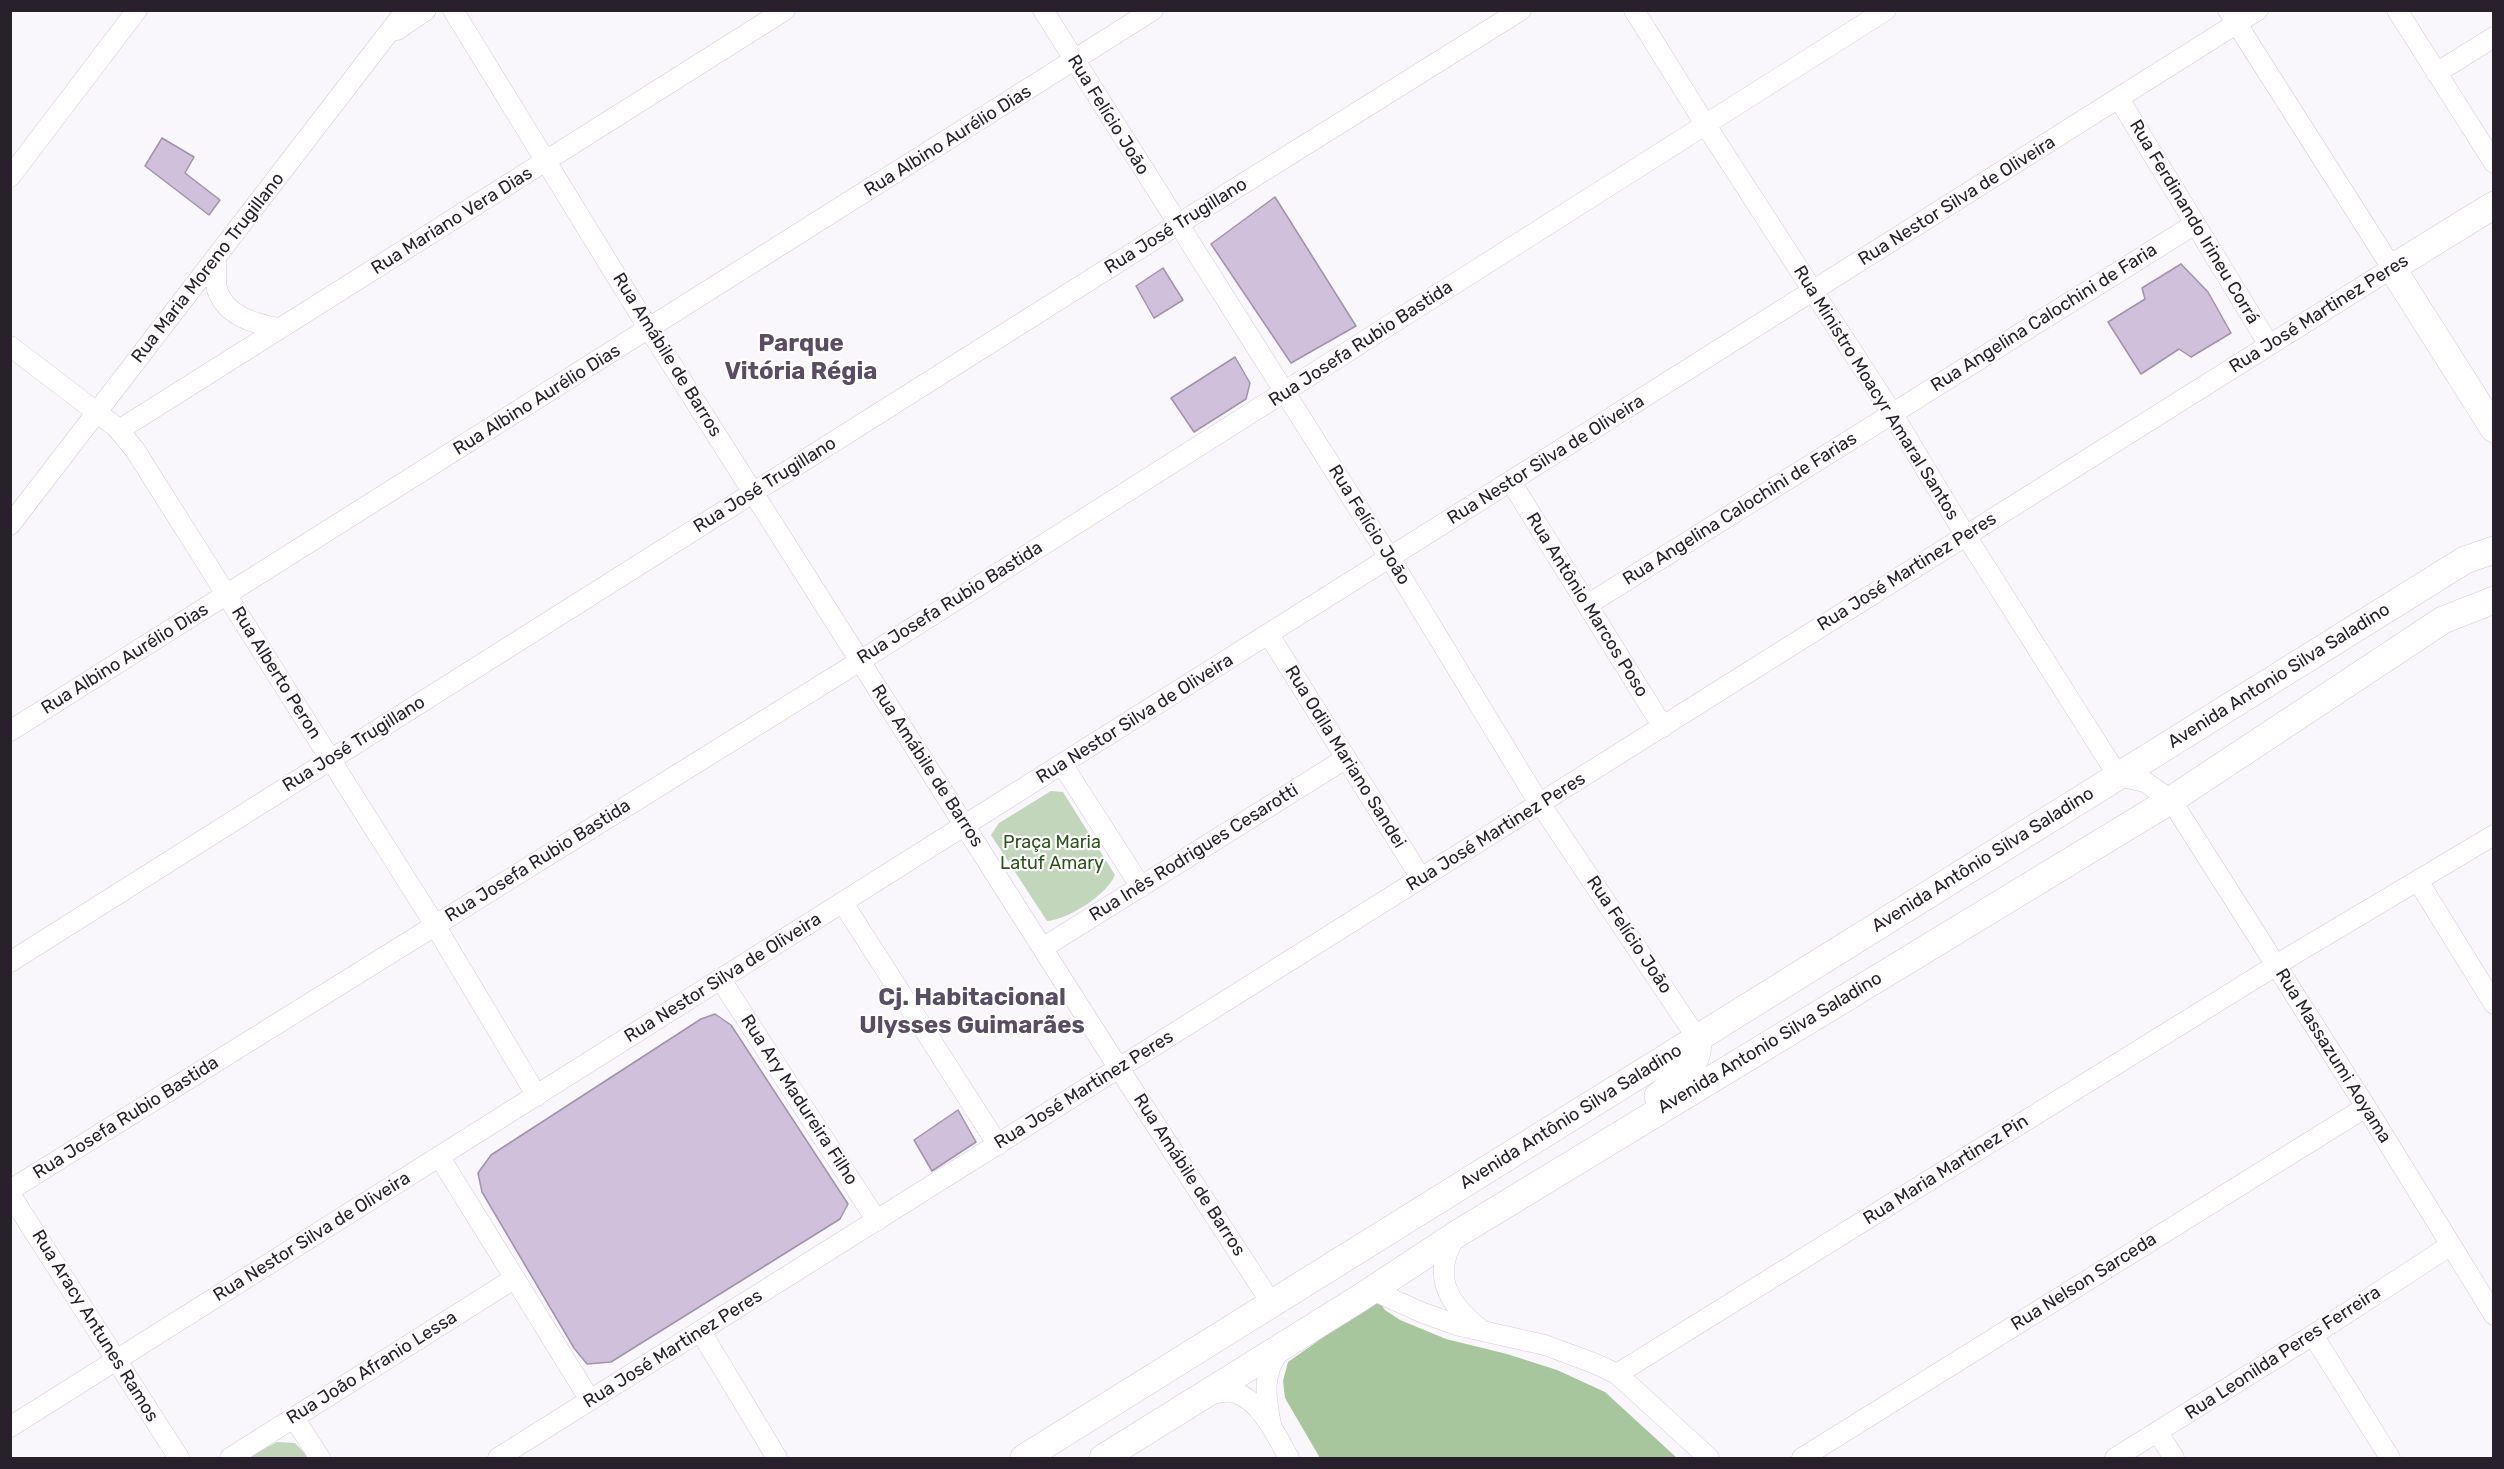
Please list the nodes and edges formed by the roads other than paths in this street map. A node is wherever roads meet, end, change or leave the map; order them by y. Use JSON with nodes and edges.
{"nodes":[{"id":1,"x":137,"y":10,"type":"edge"},
{"id":2,"x":406,"y":10,"type":"edge"},
{"id":3,"x":426,"y":10,"type":"edge"},
{"id":4,"x":453,"y":10,"type":"edge"},
{"id":5,"x":785,"y":10,"type":"edge"},
{"id":6,"x":1043,"y":10,"type":"edge"},
{"id":7,"x":1154,"y":10,"type":"edge"},
{"id":8,"x":1521,"y":10,"type":"edge"},
{"id":9,"x":1634,"y":10,"type":"edge"},
{"id":10,"x":1886,"y":10,"type":"edge"},
{"id":11,"x":2258,"y":10,"type":"edge"},
{"id":12,"x":2397,"y":10,"type":"edge"},
{"id":13,"x":2232,"y":17,"type":"edge"},
{"id":14,"x":2493,"y":36,"type":"edge"},
{"id":15,"x":382,"y":40,"type":"junction"},
{"id":16,"x":1074,"y":60,"type":"junction"},
{"id":17,"x":2436,"y":73,"type":"junction"},
{"id":18,"x":2120,"y":99,"type":"junction"},
{"id":19,"x":1705,"y":124,"type":"junction"},
{"id":20,"x":546,"y":163,"type":"junction"},
{"id":21,"x":2493,"y":164,"type":"edge"},
{"id":22,"x":10,"y":177,"type":"edge"},
{"id":23,"x":2493,"y":205,"type":"edge"},
{"id":24,"x":2195,"y":224,"type":"junction"},
{"id":25,"x":1177,"y":225,"type":"junction"},
{"id":26,"x":216,"y":259,"type":"junction"},
{"id":27,"x":2392,"y":268,"type":"junction"},
{"id":28,"x":1813,"y":291,"type":"junction"},
{"id":29,"x":279,"y":328,"type":"junction"},
{"id":30,"x":650,"y":330,"type":"junction"},
{"id":31,"x":2269,"y":345,"type":"junction"},
{"id":32,"x":10,"y":346,"type":"edge"},
{"id":33,"x":1285,"y":393,"type":"junction"},
{"id":34,"x":96,"y":412,"type":"junction"},
{"id":35,"x":1892,"y":413,"type":"junction"},
{"id":36,"x":2493,"y":429,"type":"edge"},
{"id":37,"x":119,"y":430,"type":"junction"},
{"id":38,"x":1511,"y":482,"type":"junction"},
{"id":39,"x":754,"y":493,"type":"junction"},
{"id":40,"x":10,"y":525,"type":"edge"},
{"id":41,"x":1965,"y":535,"type":"junction"},
{"id":42,"x":2493,"y":549,"type":"edge"},
{"id":43,"x":1389,"y":558,"type":"junction"},
{"id":44,"x":228,"y":595,"type":"junction"},
{"id":45,"x":2493,"y":600,"type":"edge"},
{"id":46,"x":1587,"y":605,"type":"junction"},
{"id":47,"x":1269,"y":635,"type":"junction"},
{"id":48,"x":860,"y":660,"type":"junction"},
{"id":49,"x":1663,"y":727,"type":"junction"},
{"id":50,"x":10,"y":731,"type":"edge"},
{"id":51,"x":329,"y":759,"type":"junction"},
{"id":52,"x":1345,"y":759,"type":"junction"},
{"id":53,"x":1062,"y":764,"type":"junction"},
{"id":54,"x":2118,"y":776,"type":"junction"},
{"id":55,"x":2171,"y":800,"type":"junction"},
{"id":56,"x":1541,"y":803,"type":"junction"},
{"id":57,"x":966,"y":825,"type":"junction"},
{"id":58,"x":2493,"y":835,"type":"edge"},
{"id":59,"x":1421,"y":878,"type":"junction"},
{"id":60,"x":2418,"y":881,"type":"junction"},
{"id":61,"x":1140,"y":887,"type":"junction"},
{"id":62,"x":843,"y":903,"type":"junction"},
{"id":63,"x":435,"y":924,"type":"junction"},
{"id":64,"x":1044,"y":947,"type":"junction"},
{"id":65,"x":10,"y":962,"type":"edge"},
{"id":66,"x":2276,"y":966,"type":"junction"},
{"id":67,"x":721,"y":980,"type":"junction"},
{"id":68,"x":2493,"y":1004,"type":"edge"},
{"id":69,"x":1697,"y":1038,"type":"junction"},
{"id":70,"x":1119,"y":1068,"type":"junction"},
{"id":71,"x":537,"y":1096,"type":"junction"},
{"id":72,"x":2366,"y":1107,"type":"junction"},
{"id":73,"x":998,"y":1145,"type":"junction"},
{"id":74,"x":439,"y":1156,"type":"junction"},
{"id":75,"x":1539,"y":1183,"type":"junction"},
{"id":76,"x":10,"y":1192,"type":"edge"},
{"id":77,"x":877,"y":1221,"type":"junction"},
{"id":78,"x":1457,"y":1234,"type":"junction"},
{"id":79,"x":2451,"y":1245,"type":"junction"},
{"id":80,"x":514,"y":1278,"type":"junction"},
{"id":81,"x":1372,"y":1290,"type":"junction"},
{"id":82,"x":1272,"y":1305,"type":"junction"},
{"id":83,"x":2493,"y":1315,"type":"edge"},
{"id":84,"x":1481,"y":1330,"type":"junction"},
{"id":85,"x":701,"y":1332,"type":"junction"},
{"id":86,"x":2313,"y":1335,"type":"junction"},
{"id":87,"x":1283,"y":1346,"type":"junction"},
{"id":88,"x":116,"y":1360,"type":"junction"},
{"id":89,"x":1617,"y":1374,"type":"junction"},
{"id":90,"x":1204,"y":1396,"type":"junction"},
{"id":91,"x":590,"y":1400,"type":"junction"},
{"id":92,"x":294,"y":1418,"type":"junction"},
{"id":93,"x":10,"y":1427,"type":"edge"},
{"id":94,"x":1272,"y":1429,"type":"junction"},
{"id":95,"x":2158,"y":1433,"type":"junction"},
{"id":96,"x":179,"y":1458,"type":"edge"},
{"id":97,"x":230,"y":1458,"type":"edge"},
{"id":98,"x":320,"y":1458,"type":"edge"},
{"id":99,"x":498,"y":1458,"type":"edge"},
{"id":100,"x":777,"y":1458,"type":"edge"},
{"id":101,"x":1024,"y":1458,"type":"edge"},
{"id":102,"x":1102,"y":1458,"type":"edge"},
{"id":103,"x":1289,"y":1458,"type":"edge"},
{"id":104,"x":1709,"y":1458,"type":"edge"},
{"id":105,"x":1802,"y":1458,"type":"edge"},
{"id":106,"x":2115,"y":1458,"type":"edge"},
{"id":107,"x":2174,"y":1458,"type":"edge"},
{"id":108,"x":2390,"y":1458,"type":"edge"}],
"edges":[{"from":1,"to":22,"type":"street"},
{"from":2,"to":15,"type":"street","name":"Rua Maria Moreno Trugillano"},
{"from":3,"to":15,"type":"street"},
{"from":4,"to":20,"type":"street","name":"Rua Amábile de Barros"},
{"from":5,"to":20,"type":"street","name":"Rua Mariano Vera Dias"},
{"from":6,"to":16,"type":"street","name":"Rua Felício João"},
{"from":7,"to":16,"type":"street","name":"Rua Albino Aurélio Dias"},
{"from":8,"to":25,"type":"street","name":"Rua José Trugillano"},
{"from":9,"to":19,"type":"street","name":"Rua Ministro Moacyr Amaral Santos"},
{"from":10,"to":19,"type":"street","name":"Rua Josefa Rubio Bastida"},
{"from":11,"to":13,"type":"street","name":"Rua Nestor Silva de Oliveira"},
{"from":12,"to":17,"type":"street"},
{"from":13,"to":18,"type":"street","name":"Rua Nestor Silva de Oliveira"},
{"from":13,"to":27,"type":"street"},
{"from":14,"to":17,"type":"street"},
{"from":15,"to":26,"type":"street","name":"Rua Maria Moreno Trugillano"},
{"from":16,"to":25,"type":"street","name":"Rua Felício João"},
{"from":16,"to":30,"type":"street","name":"Rua Albino Aurélio Dias"},
{"from":17,"to":21,"type":"street"},
{"from":18,"to":24,"type":"street","name":"Rua Ferdinando Irineu Corrá"},
{"from":18,"to":28,"type":"street","name":"Rua Nestor Silva de Oliveira"},
{"from":19,"to":28,"type":"street","name":"Rua Ministro Moacyr Amaral Santos"},
{"from":19,"to":33,"type":"street","name":"Rua Josefa Rubio Bastida"},
{"from":20,"to":29,"type":"street","name":"Rua Mariano Vera Dias"},
{"from":20,"to":30,"type":"street","name":"Rua Amábile de Barros"},
{"from":23,"to":27,"type":"main road","name":"Rua José Martinez Peres"},
{"from":24,"to":31,"type":"street","name":"Rua Ferdinando Irineu Corrá"},
{"from":24,"to":35,"type":"street","name":"Rua Angelina Calochini de Faria"},
{"from":25,"to":33,"type":"street","name":"Rua Felício João"},
{"from":25,"to":39,"type":"street","name":"Rua José Trugillano"},
{"from":26,"to":29,"type":"street"},
{"from":26,"to":34,"type":"street","name":"Rua Maria Moreno Trugillano"},
{"from":27,"to":31,"type":"street","name":"Rua José Martinez Peres"},
{"from":27,"to":36,"type":"main road"},
{"from":28,"to":35,"type":"street","name":"Rua Ministro Moacyr Amaral Santos"},
{"from":28,"to":38,"type":"street","name":"Rua Nestor Silva de Oliveira"},
{"from":29,"to":37,"type":"street","name":"Rua Mariano Vera Dias"},
{"from":30,"to":39,"type":"street","name":"Rua Amábile de Barros"},
{"from":30,"to":44,"type":"street","name":"Rua Albino Aurélio Dias"},
{"from":31,"to":41,"type":"street","name":"Rua José Martinez Peres"},
{"from":32,"to":34,"type":"street","name":"Rua Alberto Peron"},
{"from":33,"to":43,"type":"street","name":"Rua Felício João"},
{"from":33,"to":48,"type":"street","name":"Rua Josefa Rubio Bastida"},
{"from":34,"to":37,"type":"street","name":"Rua Alberto Peron"},
{"from":34,"to":40,"type":"street","name":"Rua Maria Moreno Trugillano"},
{"from":35,"to":41,"type":"street","name":"Rua Ministro Moacyr Amaral Santos"},
{"from":35,"to":46,"type":"street","name":"Rua Angelina Calochini de Farias"},
{"from":37,"to":44,"type":"street","name":"Rua Alberto Peron"},
{"from":38,"to":43,"type":"street","name":"Rua Nestor Silva de Oliveira"},
{"from":38,"to":46,"type":"street","name":"Rua Antônio Marcos Poso"},
{"from":39,"to":48,"type":"street","name":"Rua Amábile de Barros"},
{"from":39,"to":51,"type":"street","name":"Rua José Trugillano"},
{"from":41,"to":49,"type":"street","name":"Rua José Martinez Peres"},
{"from":41,"to":54,"type":"street","name":"Rua Ministro Moacyr Amaral Santos"},
{"from":42,"to":54,"type":"main road","name":"Avenida Antonio Silva Saladino"},
{"from":43,"to":47,"type":"street","name":"Rua Nestor Silva de Oliveira"},
{"from":43,"to":56,"type":"street","name":"Rua Felício João"},
{"from":44,"to":50,"type":"street","name":"Rua Albino Aurélio Dias"},
{"from":44,"to":51,"type":"street","name":"Rua Alberto Peron"},
{"from":45,"to":55,"type":"main road","name":"Avenida Antonio Silva Saladino"},
{"from":46,"to":49,"type":"street","name":"Rua Antônio Marcos Poso"},
{"from":47,"to":52,"type":"street","name":"Rua Odila Mariano Sandei"},
{"from":47,"to":53,"type":"street","name":"Rua Nestor Silva de Oliveira"},
{"from":48,"to":57,"type":"street","name":"Rua Amábile de Barros"},
{"from":48,"to":63,"type":"street","name":"Rua Josefa Rubio Bastida"},
{"from":49,"to":56,"type":"street","name":"Rua José Martinez Peres"},
{"from":51,"to":63,"type":"street","name":"Rua Alberto Peron"},
{"from":51,"to":65,"type":"street","name":"Rua José Trugillano"},
{"from":52,"to":59,"type":"street","name":"Rua Odila Mariano Sandei"},
{"from":52,"to":61,"type":"street","name":"Rua Inês Rodrigues Cesarotti"},
{"from":53,"to":57,"type":"street","name":"Rua Nestor Silva de Oliveira"},
{"from":53,"to":61,"type":"street"},
{"from":54,"to":55,"type":"street"},
{"from":54,"to":69,"type":"main road","name":"Avenida Antônio Silva Saladino"},
{"from":55,"to":66,"type":"street","name":"Rua Massazumi Aoyama"},
{"from":55,"to":75,"type":"main road","name":"Avenida Antonio Silva Saladino"},
{"from":56,"to":59,"type":"street","name":"Rua José Martinez Peres"},
{"from":56,"to":69,"type":"street","name":"Rua Felício João"},
{"from":57,"to":62,"type":"street","name":"Rua Nestor Silva de Oliveira"},
{"from":57,"to":64,"type":"street","name":"Rua Amábile de Barros"},
{"from":58,"to":60,"type":"street","name":"Rua Maria Martinez Pin"},
{"from":59,"to":70,"type":"street","name":"Rua José Martinez Peres"},
{"from":60,"to":66,"type":"street","name":"Rua Maria Martinez Pin"},
{"from":60,"to":68,"type":"street"},
{"from":61,"to":64,"type":"street","name":"Rua Inês Rodrigues Cesarotti"},
{"from":62,"to":67,"type":"street","name":"Rua Nestor Silva de Oliveira"},
{"from":62,"to":73,"type":"street"},
{"from":63,"to":71,"type":"street","name":"Rua Alberto Peron"},
{"from":63,"to":76,"type":"street","name":"Rua Josefa Rubio Bastida"},
{"from":64,"to":70,"type":"street","name":"Rua Amábile de Barros"},
{"from":66,"to":72,"type":"street","name":"Rua Massazumi Aoyama"},
{"from":66,"to":89,"type":"street","name":"Rua Maria Martinez Pin"},
{"from":67,"to":71,"type":"street","name":"Rua Nestor Silva de Oliveira"},
{"from":67,"to":77,"type":"street","name":"Rua Ary Madureira Filho"},
{"from":69,"to":75,"type":"main road"},
{"from":69,"to":82,"type":"main road","name":"Avenida Antônio Silva Saladino"},
{"from":70,"to":73,"type":"street","name":"Rua José Martinez Peres"},
{"from":70,"to":82,"type":"street","name":"Rua Amábile de Barros"},
{"from":71,"to":74,"type":"street","name":"Rua Nestor Silva de Oliveira"},
{"from":72,"to":79,"type":"street","name":"Rua Massazumi Aoyama"},
{"from":72,"to":105,"type":"street","name":"Rua Nelson Sarceda"},
{"from":73,"to":77,"type":"street","name":"Rua José Martinez Peres"},
{"from":74,"to":80,"type":"street"},
{"from":74,"to":88,"type":"street","name":"Rua Nestor Silva de Oliveira"},
{"from":75,"to":78,"type":"main road","name":"Avenida Antonio Silva Saladino"},
{"from":76,"to":88,"type":"street","name":"Rua Aracy Antunes Ramos"},
{"from":77,"to":85,"type":"street","name":"Rua José Martinez Peres"},
{"from":78,"to":81,"type":"main road","name":"Avenida Antonio Silva Saladino"},
{"from":78,"to":84,"type":"street"},
{"from":79,"to":83,"type":"street","name":"Rua Massazumi Aoyama"},
{"from":79,"to":86,"type":"street","name":"Rua Leonilda Peres Ferreira"},
{"from":80,"to":91,"type":"street"},
{"from":80,"to":92,"type":"street","name":"Rua João Afranio Lessa"},
{"from":81,"to":84,"type":"street"},
{"from":81,"to":87,"type":"main road"},
{"from":82,"to":101,"type":"main road","name":"Avenida Antônio Silva Saladino"},
{"from":84,"to":89,"type":"street"},
{"from":85,"to":91,"type":"street","name":"Rua José Martinez Peres"},
{"from":85,"to":100,"type":"street"},
{"from":86,"to":95,"type":"street","name":"Rua Leonilda Peres Ferreira"},
{"from":86,"to":108,"type":"street"},
{"from":87,"to":90,"type":"main road"},
{"from":87,"to":94,"type":"street"},
{"from":88,"to":93,"type":"street","name":"Rua Nestor Silva de Oliveira"},
{"from":88,"to":96,"type":"street","name":"Rua Aracy Antunes Ramos"},
{"from":89,"to":104,"type":"street"},
{"from":90,"to":94,"type":"street"},
{"from":90,"to":102,"type":"main road"},
{"from":91,"to":99,"type":"street","name":"Rua José Martinez Peres"},
{"from":92,"to":97,"type":"street","name":"Rua João Afranio Lessa"},
{"from":92,"to":98,"type":"street"},
{"from":94,"to":103,"type":"street"},
{"from":95,"to":106,"type":"street","name":"Rua Leonilda Peres Ferreira"},
{"from":95,"to":107,"type":"street"}]}
